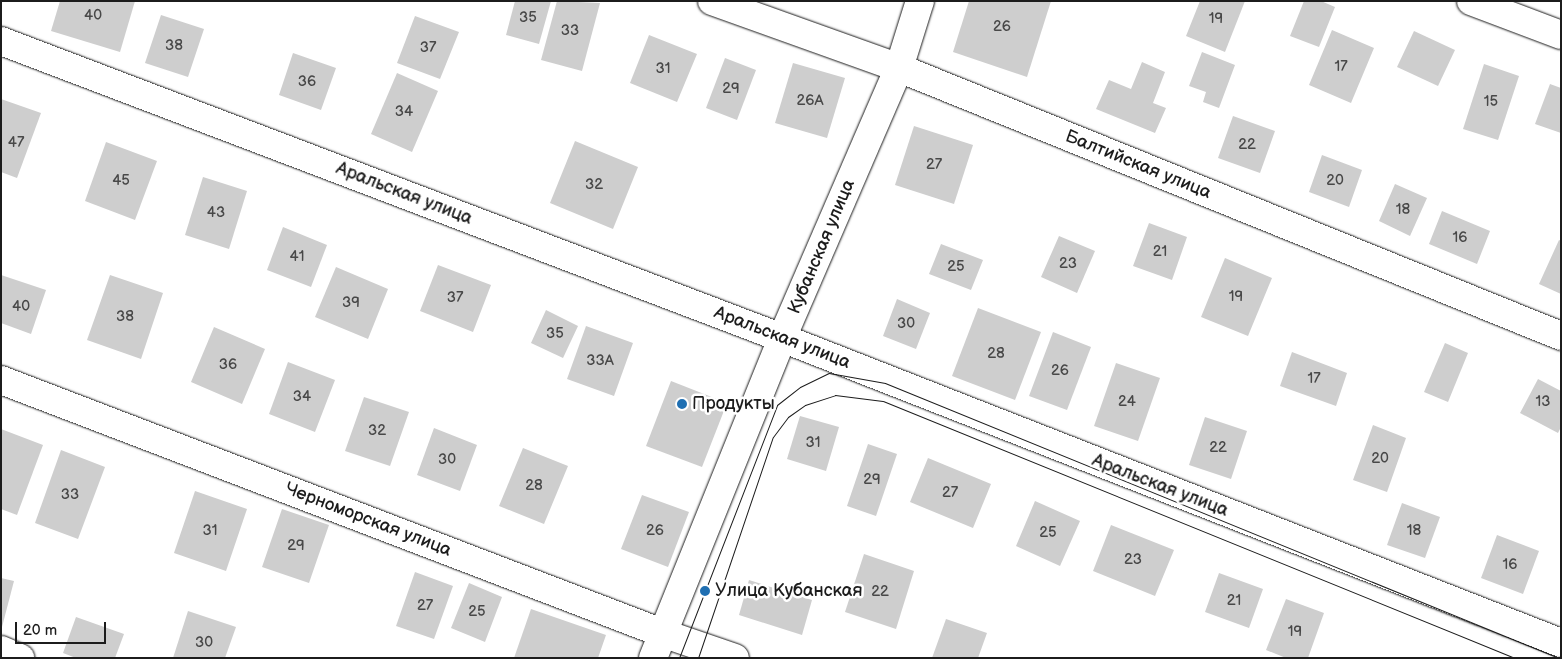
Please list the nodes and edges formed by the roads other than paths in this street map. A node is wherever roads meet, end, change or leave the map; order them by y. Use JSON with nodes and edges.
{"nodes":[{"id":1,"x":712,"y":1,"type":"edge"},
{"id":2,"x":920,"y":1,"type":"edge"},
{"id":3,"x":1471,"y":1,"type":"edge"},
{"id":4,"x":1561,"y":35,"type":"edge"},
{"id":5,"x":1,"y":41,"type":"edge"},
{"id":6,"x":900,"y":68,"type":"junction"},
{"id":7,"x":1561,"y":336,"type":"edge"},
{"id":8,"x":782,"y":338,"type":"junction"},
{"id":9,"x":1,"y":380,"type":"edge"},
{"id":10,"x":1561,"y":643,"type":"edge"},
{"id":11,"x":658,"y":645,"type":"edge"},
{"id":12,"x":1,"y":650,"type":"edge"},
{"id":13,"x":20,"y":658,"type":"edge"},
{"id":14,"x":735,"y":658,"type":"edge"}],
"edges":[{"from":1,"to":6,"type":"street","name":"Балтийская улица"},
{"from":2,"to":6,"type":"street","name":"Кубанская улица"},
{"from":3,"to":4,"type":"street"},
{"from":5,"to":8,"type":"street","name":"Аральская улица"},
{"from":6,"to":7,"type":"street","name":"Балтийская улица"},
{"from":6,"to":8,"type":"street","name":"Кубанская улица"},
{"from":8,"to":10,"type":"street","name":"Аральская улица"},
{"from":8,"to":11,"type":"street","name":"Кубанская улица"},
{"from":9,"to":11,"type":"street","name":"Черноморская улица"},
{"from":11,"to":14,"type":"street","name":"Черноморская улица"},
{"from":12,"to":13,"type":"street"}]}
